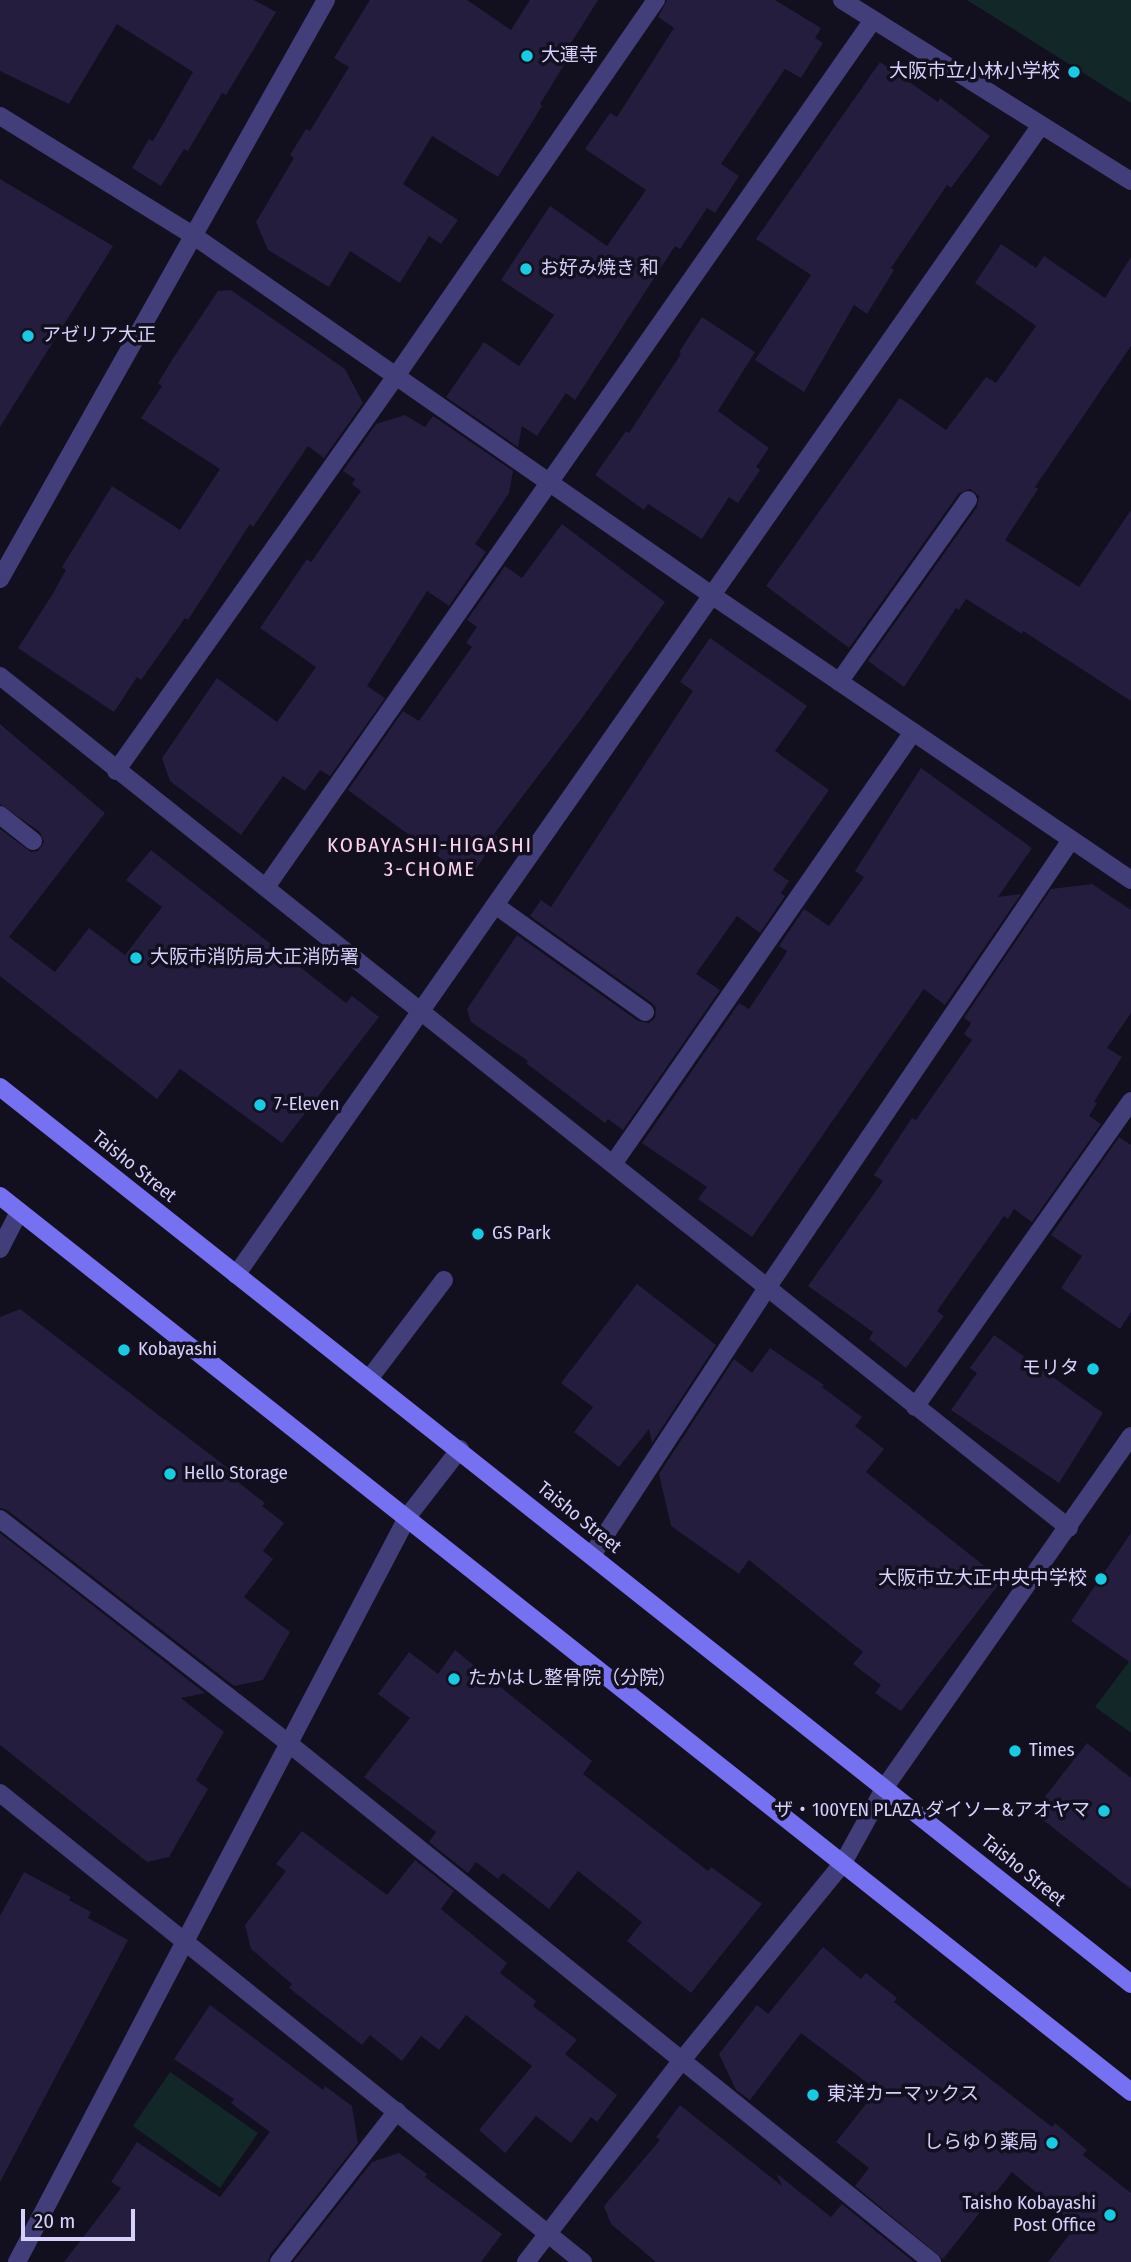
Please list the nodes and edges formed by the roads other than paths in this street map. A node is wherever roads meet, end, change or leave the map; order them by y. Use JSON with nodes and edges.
{"nodes":[{"id":1,"x":656,"y":0,"type":"edge"},
{"id":2,"x":842,"y":0,"type":"edge"},
{"id":3,"x":319,"y":3,"type":"edge"},
{"id":4,"x":873,"y":20,"type":"junction"},
{"id":5,"x":0,"y":116,"type":"edge"},
{"id":6,"x":1041,"y":125,"type":"junction"},
{"id":7,"x":1131,"y":181,"type":"edge"},
{"id":8,"x":194,"y":236,"type":"junction"},
{"id":9,"x":397,"y":376,"type":"junction"},
{"id":10,"x":550,"y":482,"type":"junction"},
{"id":11,"x":968,"y":500,"type":"dead end"},
{"id":12,"x":0,"y":577,"type":"edge"},
{"id":13,"x":713,"y":596,"type":"junction"},
{"id":14,"x":0,"y":676,"type":"edge"},
{"id":15,"x":839,"y":682,"type":"junction"},
{"id":16,"x":913,"y":732,"type":"junction"},
{"id":17,"x":116,"y":771,"type":"junction"},
{"id":18,"x":0,"y":815,"type":"edge"},
{"id":19,"x":1071,"y":840,"type":"junction"},
{"id":20,"x":33,"y":841,"type":"dead end"},
{"id":21,"x":1131,"y":880,"type":"edge"},
{"id":22,"x":266,"y":887,"type":"junction"},
{"id":23,"x":495,"y":905,"type":"junction"},
{"id":24,"x":421,"y":1009,"type":"junction"},
{"id":25,"x":645,"y":1012,"type":"dead end"},
{"id":26,"x":0,"y":1087,"type":"edge"},
{"id":27,"x":1131,"y":1101,"type":"edge"},
{"id":28,"x":613,"y":1164,"type":"junction"},
{"id":29,"x":0,"y":1196,"type":"edge"},
{"id":30,"x":19,"y":1212,"type":"junction"},
{"id":31,"x":0,"y":1249,"type":"edge"},
{"id":32,"x":236,"y":1275,"type":"junction"},
{"id":33,"x":444,"y":1280,"type":"dead end"},
{"id":34,"x":767,"y":1288,"type":"junction"},
{"id":35,"x":369,"y":1379,"type":"junction"},
{"id":36,"x":915,"y":1407,"type":"junction"},
{"id":37,"x":1131,"y":1436,"type":"edge"},
{"id":38,"x":460,"y":1449,"type":"junction"},
{"id":39,"x":408,"y":1516,"type":"junction"},
{"id":40,"x":0,"y":1519,"type":"edge"},
{"id":41,"x":1069,"y":1528,"type":"junction"},
{"id":42,"x":592,"y":1555,"type":"junction"},
{"id":43,"x":287,"y":1742,"type":"junction"},
{"id":44,"x":885,"y":1787,"type":"junction"},
{"id":45,"x":0,"y":1793,"type":"edge"},
{"id":46,"x":843,"y":1863,"type":"junction"},
{"id":47,"x":184,"y":1940,"type":"junction"},
{"id":48,"x":1131,"y":1984,"type":"edge"},
{"id":49,"x":682,"y":2060,"type":"junction"},
{"id":50,"x":1131,"y":2092,"type":"edge"},
{"id":51,"x":397,"y":2111,"type":"junction"},
{"id":52,"x":548,"y":2234,"type":"junction"},
{"id":53,"x":17,"y":2262,"type":"edge"},
{"id":54,"x":279,"y":2262,"type":"edge"},
{"id":55,"x":526,"y":2262,"type":"edge"},
{"id":56,"x":583,"y":2262,"type":"edge"},
{"id":57,"x":932,"y":2262,"type":"edge"}],
"edges":[{"from":1,"to":9,"type":"street"},
{"from":2,"to":4,"type":"street"},
{"from":3,"to":8,"type":"street"},
{"from":4,"to":6,"type":"street"},
{"from":4,"to":10,"type":"street"},
{"from":5,"to":8,"type":"street"},
{"from":6,"to":7,"type":"street"},
{"from":6,"to":13,"type":"street"},
{"from":8,"to":9,"type":"street"},
{"from":8,"to":12,"type":"street"},
{"from":9,"to":10,"type":"street"},
{"from":9,"to":17,"type":"street"},
{"from":10,"to":13,"type":"street"},
{"from":10,"to":22,"type":"street"},
{"from":11,"to":15,"type":"street"},
{"from":13,"to":15,"type":"street"},
{"from":13,"to":23,"type":"street"},
{"from":14,"to":17,"type":"street"},
{"from":15,"to":16,"type":"street"},
{"from":16,"to":19,"type":"street"},
{"from":16,"to":28,"type":"street"},
{"from":17,"to":22,"type":"street"},
{"from":18,"to":20,"type":"street"},
{"from":19,"to":21,"type":"street"},
{"from":19,"to":34,"type":"street"},
{"from":22,"to":24,"type":"street"},
{"from":23,"to":24,"type":"street"},
{"from":23,"to":25,"type":"street"},
{"from":24,"to":28,"type":"street"},
{"from":24,"to":32,"type":"street"},
{"from":26,"to":32,"type":"main road","name":"Taisho Street"},
{"from":27,"to":36,"type":"street"},
{"from":28,"to":34,"type":"street"},
{"from":29,"to":30,"type":"main road"},
{"from":30,"to":31,"type":"street"},
{"from":30,"to":39,"type":"main road"},
{"from":32,"to":35,"type":"main road","name":"Taisho Street"},
{"from":33,"to":35,"type":"street"},
{"from":34,"to":36,"type":"street"},
{"from":34,"to":42,"type":"street"},
{"from":35,"to":38,"type":"main road","name":"Taisho Street"},
{"from":36,"to":41,"type":"street"},
{"from":37,"to":41,"type":"street"},
{"from":38,"to":39,"type":"street"},
{"from":38,"to":42,"type":"main road","name":"Taisho Street"},
{"from":39,"to":43,"type":"street"},
{"from":39,"to":46,"type":"main road"},
{"from":40,"to":43,"type":"street"},
{"from":41,"to":44,"type":"street"},
{"from":42,"to":44,"type":"main road","name":"Taisho Street"},
{"from":43,"to":47,"type":"street"},
{"from":43,"to":49,"type":"street"},
{"from":44,"to":46,"type":"street"},
{"from":44,"to":48,"type":"main road","name":"Taisho Street"},
{"from":45,"to":47,"type":"street"},
{"from":46,"to":49,"type":"street"},
{"from":46,"to":50,"type":"main road"},
{"from":47,"to":51,"type":"street"},
{"from":47,"to":53,"type":"street"},
{"from":49,"to":52,"type":"street"},
{"from":49,"to":57,"type":"street"},
{"from":51,"to":52,"type":"street"},
{"from":51,"to":54,"type":"street"},
{"from":52,"to":55,"type":"street"},
{"from":52,"to":56,"type":"street"}]}
